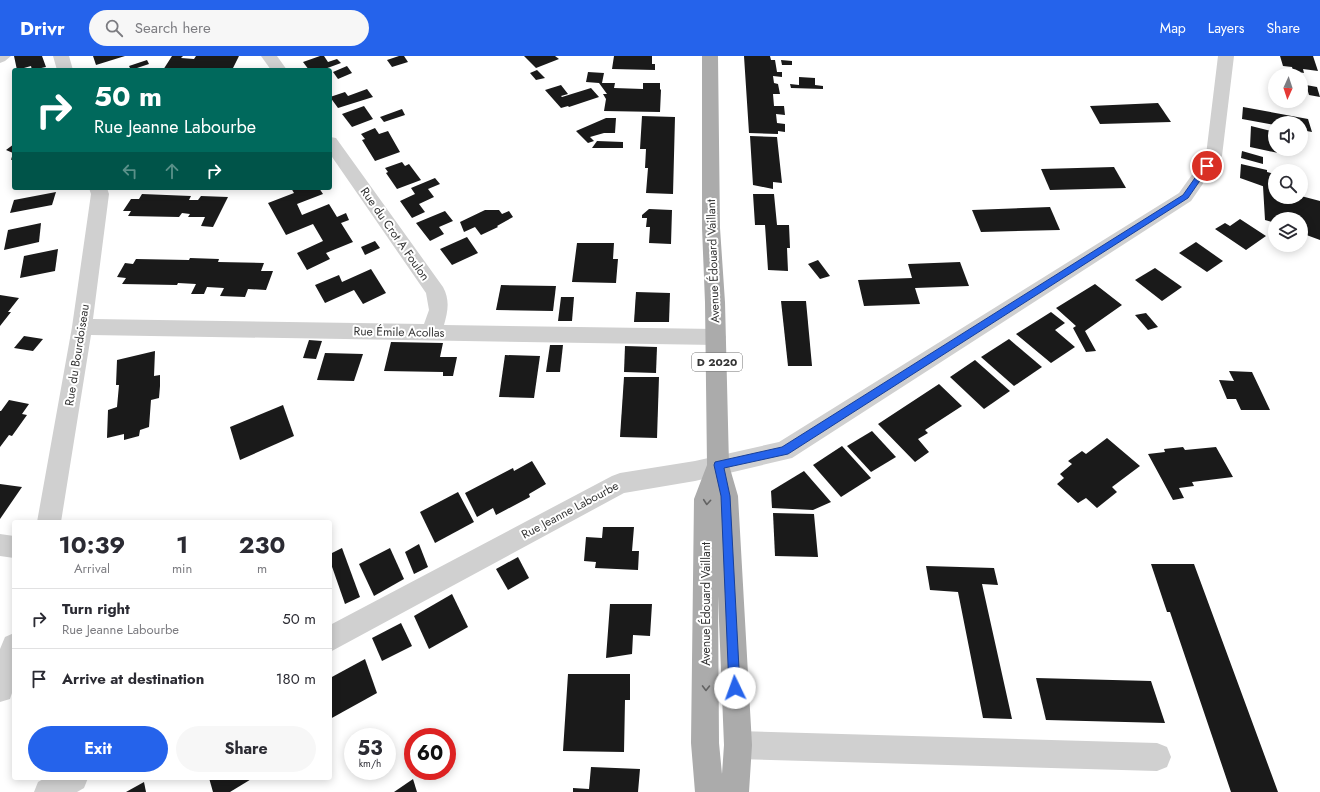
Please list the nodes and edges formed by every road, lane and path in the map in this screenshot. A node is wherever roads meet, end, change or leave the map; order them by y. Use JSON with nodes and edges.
{"nodes":[{"id":1,"x":3,"y":56,"type":"edge"},
{"id":2,"x":61,"y":56,"type":"edge"},
{"id":3,"x":269,"y":56,"type":"edge"},
{"id":4,"x":710,"y":56,"type":"edge"},
{"id":5,"x":1226,"y":56,"type":"edge"},
{"id":6,"x":0,"y":58,"type":"edge"},
{"id":7,"x":64,"y":68,"type":"edge"},
{"id":8,"x":278,"y":68,"type":"edge"},
{"id":9,"x":332,"y":145,"type":"edge"},
{"id":10,"x":99,"y":190,"type":"edge"},
{"id":11,"x":82,"y":327,"type":"junction"},
{"id":12,"x":431,"y":332,"type":"junction"},
{"id":13,"x":716,"y":337,"type":"junction"},
{"id":14,"x":718,"y":465,"type":"junction"},
{"id":15,"x":49,"y":520,"type":"edge"},
{"id":16,"x":0,"y":545,"type":"edge"},
{"id":17,"x":12,"y":547,"type":"edge"},
{"id":18,"x":332,"y":638,"type":"edge"},
{"id":19,"x":12,"y":652,"type":"edge"},
{"id":20,"x":0,"y":689,"type":"edge"},
{"id":21,"x":738,"y":745,"type":"junction"},
{"id":22,"x":1157,"y":757,"type":"dead end"},
{"id":23,"x":70,"y":780,"type":"edge"},
{"id":24,"x":48,"y":792,"type":"edge"},
{"id":25,"x":710,"y":792,"type":"edge"},
{"id":26,"x":736,"y":792,"type":"edge"}],
"edges":[{"from":1,"to":6,"type":"street"},
{"from":2,"to":7,"type":"street"},
{"from":3,"to":8,"type":"street"},
{"from":4,"to":13,"type":"main road","name":"Avenue Édouard Vaillant","number":"D 2020"},
{"from":5,"to":14,"type":"street","name":"Rue Jeanne Labourbe"},
{"from":9,"to":12,"type":"street","name":"Rue du Crot A Foulon"},
{"from":10,"to":11,"type":"street","name":"Rue du Bourdoiseau"},
{"from":11,"to":12,"type":"street","name":"Rue Émile Acollas"},
{"from":11,"to":15,"type":"street","name":"Rue du Bourdoiseau"},
{"from":12,"to":13,"type":"street","name":"Rue Émile Acollas"},
{"from":13,"to":14,"type":"main road","name":"Avenue Édouard Vaillant","number":"D 2020"},
{"from":14,"to":18,"type":"street","name":"Rue Jeanne Labourbe"},
{"from":14,"to":21,"type":"main road","name":"Avenue Édouard Vaillant","number":"D 2020"},
{"from":14,"to":25,"type":"main road","name":"Avenue Édouard Vaillant","number":"D 2020","one_way":true},
{"from":16,"to":17,"type":"street"},
{"from":19,"to":20,"type":"street"},
{"from":21,"to":22,"type":"street"},
{"from":21,"to":26,"type":"main road","name":"Avenue Édouard Vaillant","number":"D 2020"},
{"from":23,"to":24,"type":"street"}]}
